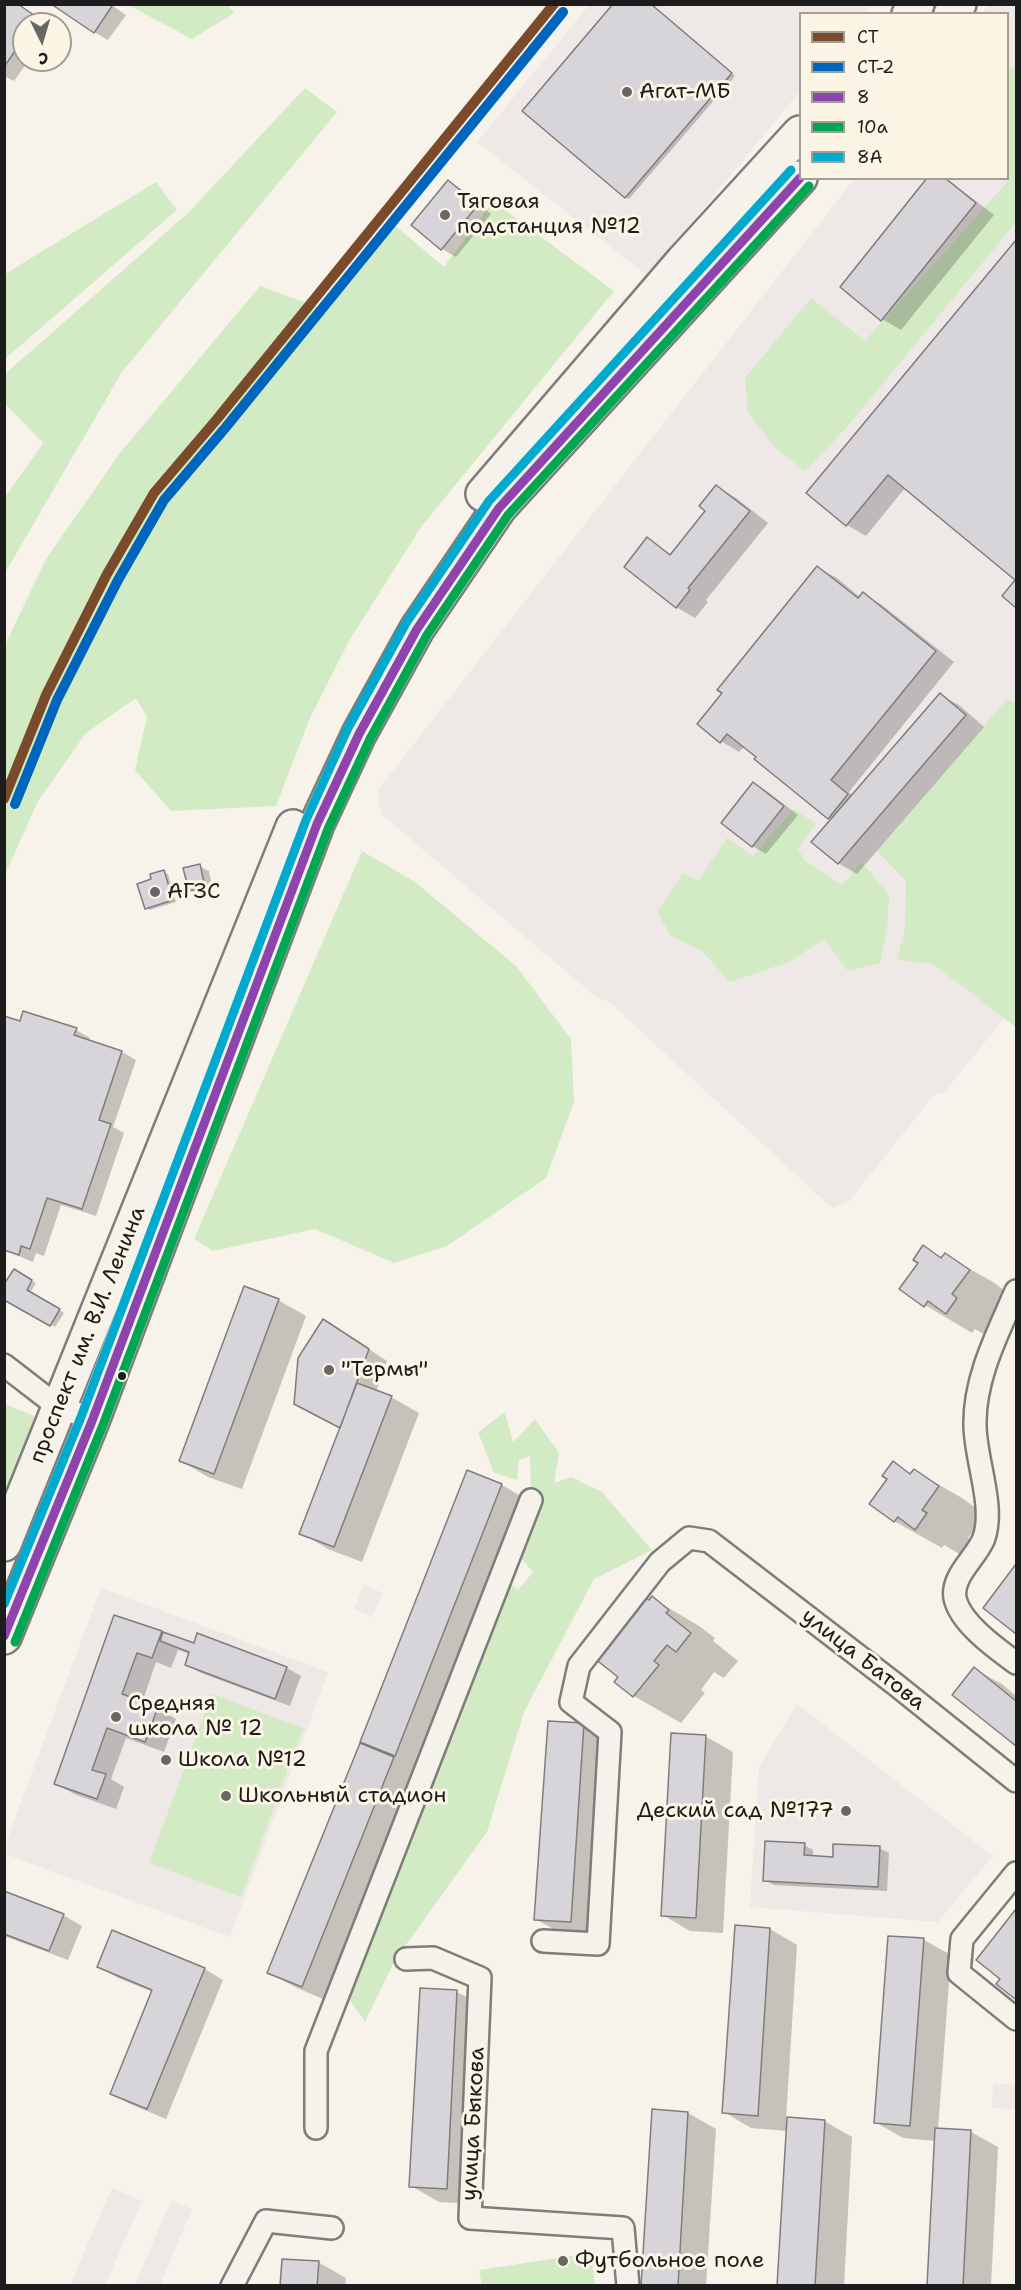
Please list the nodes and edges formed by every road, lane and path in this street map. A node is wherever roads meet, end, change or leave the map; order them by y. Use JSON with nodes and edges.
{"nodes":[{"id":1,"x":799,"y":135,"type":"edge"},
{"id":2,"x":799,"y":180,"type":"edge"},
{"id":3,"x":1017,"y":1292,"type":"edge"},
{"id":4,"x":4,"y":1365,"type":"edge"},
{"id":5,"x":59,"y":1406,"type":"junction"},
{"id":6,"x":92,"y":1421,"type":"junction"},
{"id":7,"x":531,"y":1500,"type":"dead end"},
{"id":8,"x":4,"y":1544,"type":"edge"},
{"id":9,"x":4,"y":1637,"type":"edge"},
{"id":10,"x":1017,"y":1663,"type":"edge"},
{"id":11,"x":1017,"y":1781,"type":"edge"},
{"id":12,"x":1017,"y":1873,"type":"edge"},
{"id":13,"x":543,"y":1941,"type":"dead end"},
{"id":14,"x":406,"y":1959,"type":"dead end"},
{"id":15,"x":1017,"y":2019,"type":"edge"},
{"id":16,"x":316,"y":2128,"type":"dead end"},
{"id":17,"x":332,"y":2228,"type":"dead end"},
{"id":18,"x":232,"y":2286,"type":"edge"},
{"id":19,"x":628,"y":2286,"type":"edge"}],
"edges":[{"from":1,"to":5,"type":"main road","name":"проспект им. В.И. Ленина"},
{"from":2,"to":6,"type":"main road","name":"проспект им. В.И. Ленина"},
{"from":3,"to":10,"type":"street"},
{"from":4,"to":5,"type":"street"},
{"from":5,"to":6,"type":"street"},
{"from":5,"to":8,"type":"main road","name":"проспект им. В.И. Ленина"},
{"from":6,"to":9,"type":"main road","name":"проспект им. В.И. Ленина"},
{"from":7,"to":16,"type":"street"},
{"from":11,"to":13,"type":"street","name":"улица Батова"},
{"from":12,"to":15,"type":"street"},
{"from":14,"to":19,"type":"street","name":"улица Быкова"},
{"from":17,"to":18,"type":"street"}]}
